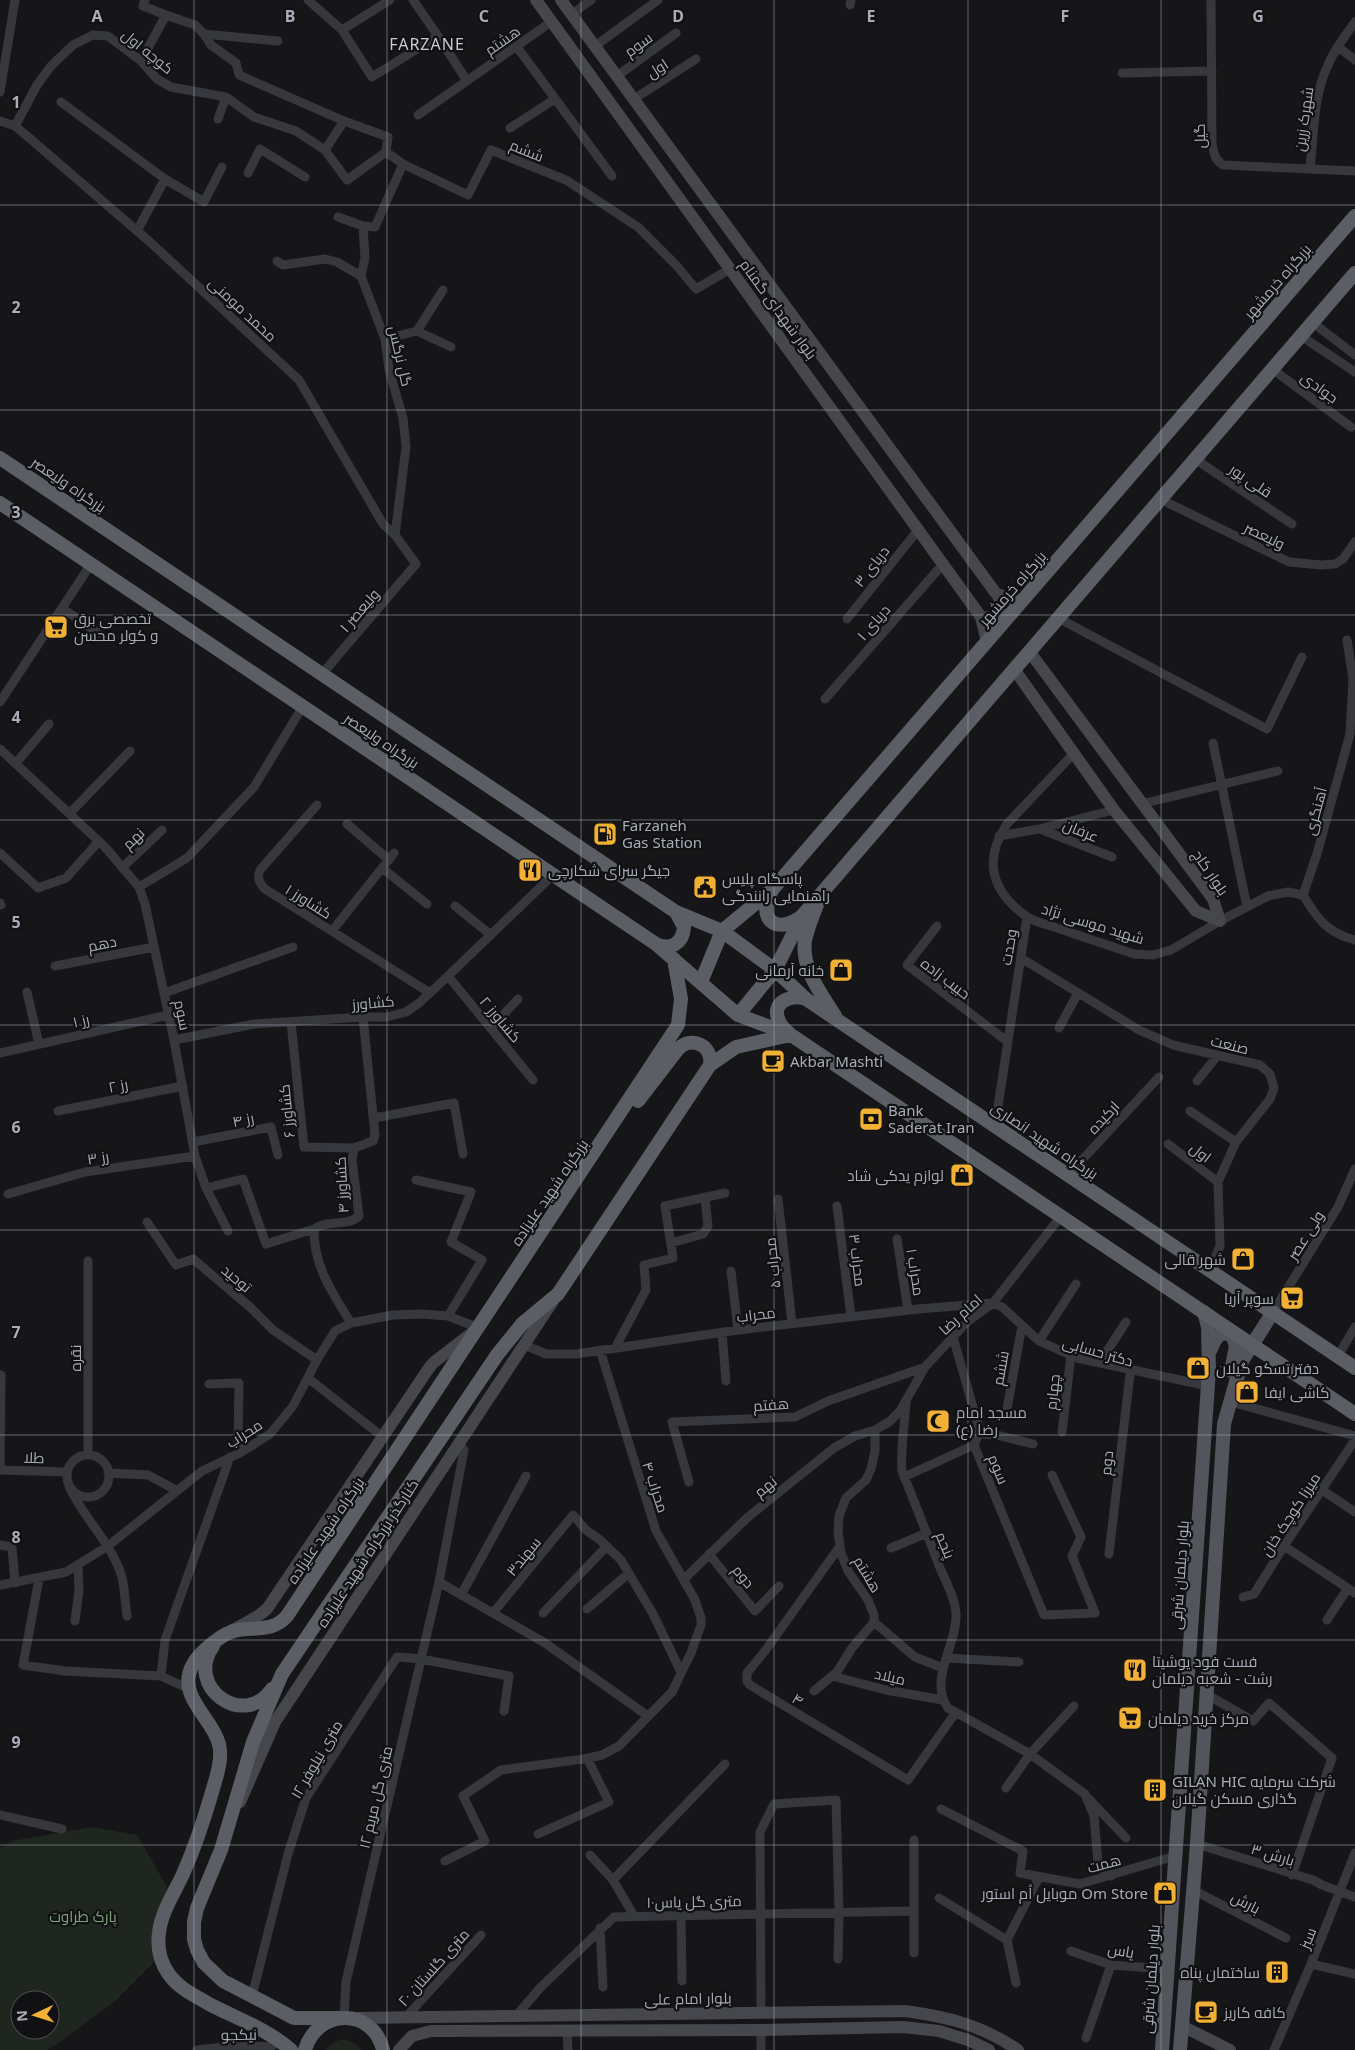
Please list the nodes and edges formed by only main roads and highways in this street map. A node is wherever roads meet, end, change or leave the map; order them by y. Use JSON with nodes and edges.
{"nodes":[{"id":1,"x":536,"y":0,"type":"edge"},
{"id":2,"x":562,"y":0,"type":"edge"},
{"id":3,"x":1355,"y":216,"type":"edge"},
{"id":4,"x":748,"y":256,"type":"junction"},
{"id":5,"x":730,"y":269,"type":"junction"},
{"id":6,"x":1355,"y":273,"type":"edge"},
{"id":7,"x":0,"y":458,"type":"edge"},
{"id":8,"x":0,"y":503,"type":"edge"},
{"id":9,"x":997,"y":594,"type":"junction"},
{"id":10,"x":1021,"y":602,"type":"junction"},
{"id":11,"x":981,"y":617,"type":"junction"},
{"id":12,"x":987,"y":642,"type":"junction"},
{"id":13,"x":1029,"y":651,"type":"junction"},
{"id":14,"x":1014,"y":669,"type":"junction"},
{"id":15,"x":1050,"y":681,"type":"junction"},
{"id":16,"x":1032,"y":693,"type":"junction"},
{"id":17,"x":772,"y":890,"type":"junction"},
{"id":18,"x":821,"y":894,"type":"junction"},
{"id":19,"x":676,"y":912,"type":"junction"},
{"id":20,"x":802,"y":916,"type":"junction"},
{"id":21,"x":722,"y":932,"type":"junction"},
{"id":22,"x":656,"y":944,"type":"junction"},
{"id":23,"x":674,"y":959,"type":"junction"},
{"id":24,"x":775,"y":970,"type":"junction"},
{"id":25,"x":701,"y":982,"type":"junction"},
{"id":26,"x":806,"y":999,"type":"junction"},
{"id":27,"x":738,"y":1015,"type":"junction"},
{"id":28,"x":838,"y":1021,"type":"junction"},
{"id":29,"x":791,"y":1035,"type":"junction"},
{"id":30,"x":710,"y":1065,"type":"junction"},
{"id":31,"x":623,"y":1111,"type":"junction"},
{"id":32,"x":558,"y":1294,"type":"junction"},
{"id":33,"x":1204,"y":1312,"type":"junction"},
{"id":34,"x":1273,"y":1312,"type":"junction"},
{"id":35,"x":479,"y":1328,"type":"junction"},
{"id":36,"x":1252,"y":1345,"type":"junction"},
{"id":37,"x":1210,"y":1350,"type":"junction"},
{"id":38,"x":1355,"y":1368,"type":"edge"},
{"id":39,"x":1355,"y":1414,"type":"edge"},
{"id":40,"x":1224,"y":1424,"type":"junction"},
{"id":41,"x":221,"y":1637,"type":"junction"},
{"id":42,"x":282,"y":1674,"type":"junction"},
{"id":43,"x":224,"y":1842,"type":"junction"},
{"id":44,"x":1197,"y":1844,"type":"junction"},
{"id":45,"x":1175,"y":1856,"type":"junction"},
{"id":46,"x":760,"y":2013,"type":"junction"},
{"id":47,"x":345,"y":2018,"type":"junction"},
{"id":48,"x":1164,"y":2021,"type":"junction"},
{"id":49,"x":1182,"y":2026,"type":"junction"},
{"id":50,"x":761,"y":2030,"type":"junction"},
{"id":51,"x":1224,"y":2049,"type":"edge"},
{"id":52,"x":291,"y":2050,"type":"edge"},
{"id":53,"x":306,"y":2050,"type":"edge"},
{"id":54,"x":384,"y":2050,"type":"edge"},
{"id":55,"x":399,"y":2050,"type":"edge"},
{"id":56,"x":989,"y":2050,"type":"edge"},
{"id":57,"x":1018,"y":2050,"type":"edge"},
{"id":58,"x":1162,"y":2050,"type":"edge"},
{"id":59,"x":1181,"y":2050,"type":"edge"}],
"edges":[{"from":1,"to":5,"type":"main road","name":"بلوار شهدای گمنام"},
{"from":2,"to":4,"type":"main road","name":"بلوار شهدای گمنام"},
{"from":3,"to":10,"type":"highway","name":"بزرگراه خرمشهر"},
{"from":4,"to":5,"type":"main road"},
{"from":4,"to":9,"type":"main road","name":"بلوار شهدای گمنام"},
{"from":5,"to":11,"type":"main road","name":"بلوار شهدای گمنام"},
{"from":6,"to":13,"type":"highway"},
{"from":7,"to":19,"type":"highway","name":"بزرگراه ولیعصر"},
{"from":8,"to":22,"type":"highway","name":"بزرگراه ولیعصر"},
{"from":9,"to":10,"type":"main road"},
{"from":9,"to":11,"type":"main road"},
{"from":10,"to":12,"type":"highway","name":"بزرگراه خرمشهر"},
{"from":11,"to":12,"type":"main road","name":"بلوار شهدای گمنام"},
{"from":12,"to":17,"type":"highway","name":"بزرگراه خرمشهر"},
{"from":13,"to":14,"type":"highway"},
{"from":13,"to":15,"type":"main road","name":"بلوار کاج"},
{"from":14,"to":16,"type":"main road","name":"بلوار کاج"},
{"from":14,"to":18,"type":"highway"},
{"from":15,"to":16,"type":"main road"},
{"from":15,"to":16,"type":"main road","name":"بلوار کاج"},
{"from":17,"to":20,"type":"highway"},
{"from":17,"to":21,"type":"highway","name":"بزرگراه خرمشهر"},
{"from":18,"to":20,"type":"highway"},
{"from":18,"to":28,"type":"highway"},
{"from":19,"to":21,"type":"highway","name":"بزرگراه ولیعصر"},
{"from":19,"to":22,"type":"highway"},
{"from":20,"to":24,"type":"highway"},
{"from":21,"to":24,"type":"highway","name":"بزرگراه شهید انصاری"},
{"from":21,"to":25,"type":"highway","name":"بزرگراه خرمشهر"},
{"from":22,"to":23,"type":"highway","name":"بزرگراه ولیعصر"},
{"from":23,"to":25,"type":"highway","name":"بزرگراه ولیعصر"},
{"from":23,"to":31,"type":"highway","name":"بزرگراه شهید علیزاده"},
{"from":24,"to":26,"type":"highway","name":"بزرگراه شهید انصاری"},
{"from":24,"to":27,"type":"highway"},
{"from":25,"to":27,"type":"highway","name":"بزرگراه ولیعصر"},
{"from":26,"to":28,"type":"highway","name":"بزرگراه شهید انصاری"},
{"from":26,"to":29,"type":"highway"},
{"from":27,"to":29,"type":"highway"},
{"from":28,"to":34,"type":"highway","name":"بزرگراه شهید انصاری"},
{"from":29,"to":30,"type":"highway"},
{"from":29,"to":33,"type":"highway"},
{"from":30,"to":31,"type":"highway"},
{"from":30,"to":32,"type":"highway"},
{"from":31,"to":35,"type":"highway","name":"بزرگراه شهید علیزاده"},
{"from":32,"to":42,"type":"highway"},
{"from":32,"to":43,"type":"main road","name":"کنارگذر بزرگراه شهید علیزاده"},
{"from":33,"to":36,"type":"highway"},
{"from":33,"to":37,"type":"main road","name":"بلوار دیلمان شرقی"},
{"from":34,"to":36,"type":"main road"},
{"from":34,"to":38,"type":"highway","name":"بزرگراه شهید انصاری"},
{"from":35,"to":41,"type":"main road"},
{"from":35,"to":41,"type":"highway","name":"بزرگراه شهید علیزاده"},
{"from":36,"to":39,"type":"highway"},
{"from":36,"to":40,"type":"main road"},
{"from":37,"to":40,"type":"main road"},
{"from":37,"to":45,"type":"main road","name":"بلوار دیلمان شرقی"},
{"from":40,"to":44,"type":"main road"},
{"from":41,"to":42,"type":"highway"},
{"from":41,"to":52,"type":"highway","name":"بزرگراه شهید علیزاده"},
{"from":42,"to":43,"type":"highway"},
{"from":43,"to":47,"type":"highway"},
{"from":44,"to":45,"type":"main road"},
{"from":44,"to":49,"type":"main road"},
{"from":45,"to":48,"type":"main road","name":"بلوار دیلمان شرقی"},
{"from":46,"to":47,"type":"main road","name":"بلوار امام علی"},
{"from":46,"to":50,"type":"main road"},
{"from":46,"to":57,"type":"main road","name":"بلوار امام علی"},
{"from":47,"to":53,"type":"highway"},
{"from":47,"to":54,"type":"highway"},
{"from":48,"to":58,"type":"main road","name":"بلوار دیلمان شرقی"},
{"from":48,"to":59,"type":"main road"},
{"from":49,"to":51,"type":"main road"},
{"from":49,"to":59,"type":"main road"},
{"from":50,"to":55,"type":"main road","name":"بلوار امام علی"},
{"from":50,"to":56,"type":"main road","name":"بلوار امام علی"}]}
